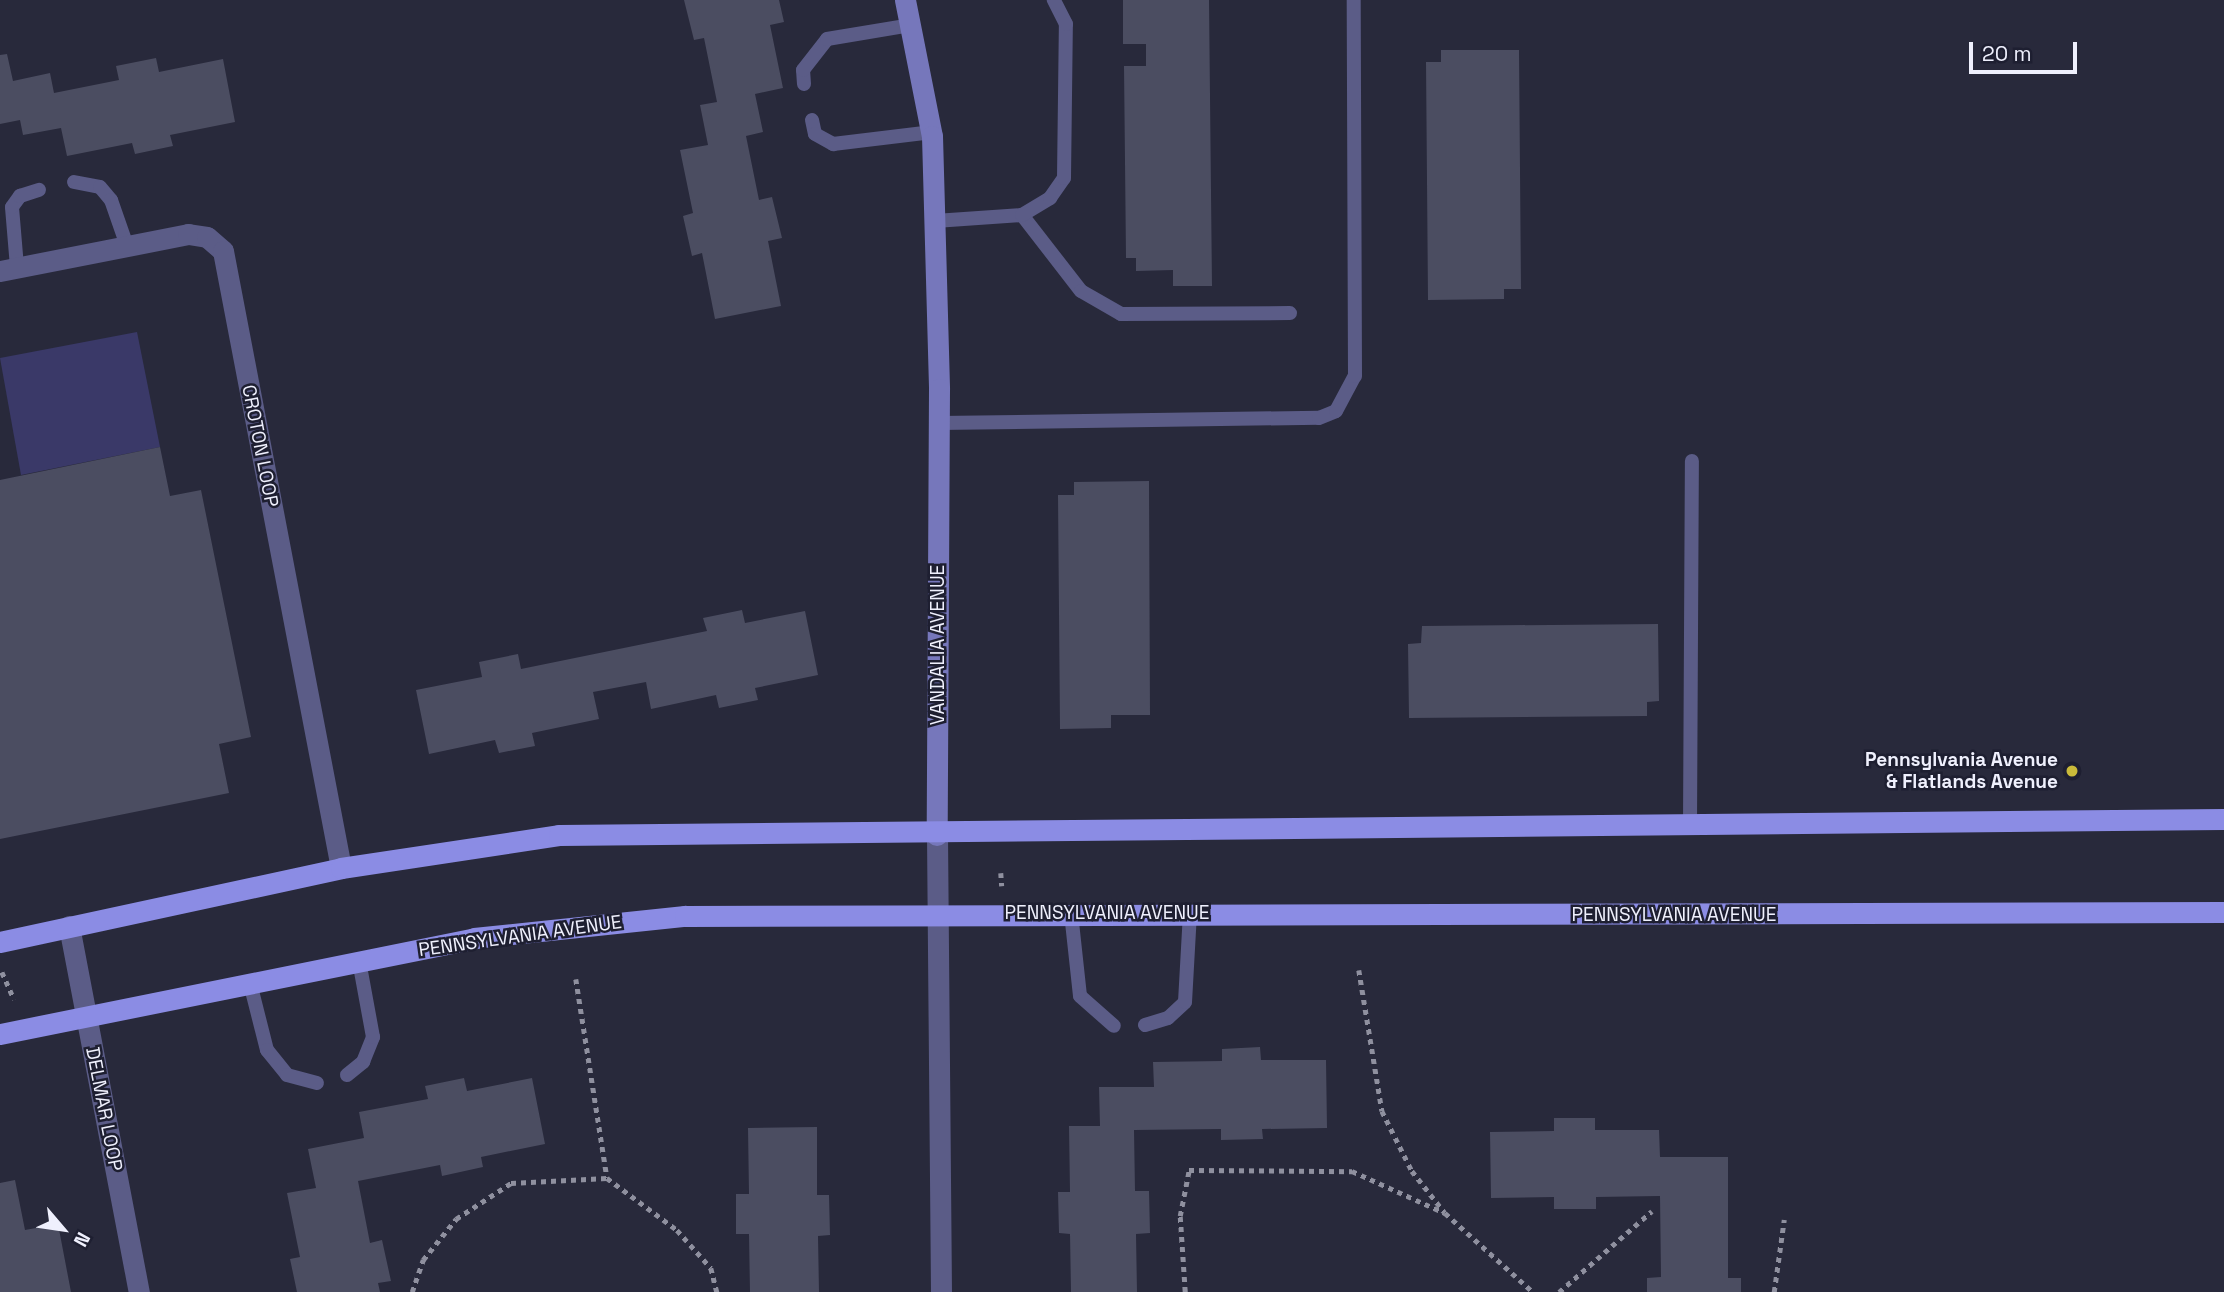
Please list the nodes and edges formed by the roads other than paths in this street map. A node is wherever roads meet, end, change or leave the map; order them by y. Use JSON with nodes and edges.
{"nodes":[{"id":1,"x":905,"y":0,"type":"edge"},
{"id":2,"x":1054,"y":0,"type":"edge"},
{"id":3,"x":1354,"y":0,"type":"edge"},
{"id":4,"x":912,"y":25,"type":"junction"},
{"id":5,"x":804,"y":84,"type":"dead end"},
{"id":6,"x":811,"y":120,"type":"dead end"},
{"id":7,"x":932,"y":132,"type":"junction"},
{"id":8,"x":74,"y":182,"type":"dead end"},
{"id":9,"x":39,"y":190,"type":"dead end"},
{"id":10,"x":1022,"y":215,"type":"junction"},
{"id":11,"x":935,"y":221,"type":"junction"},
{"id":12,"x":127,"y":246,"type":"junction"},
{"id":13,"x":8,"y":269,"type":"edge"},
{"id":14,"x":1290,"y":313,"type":"dead end"},
{"id":15,"x":939,"y":423,"type":"junction"},
{"id":16,"x":1692,"y":461,"type":"dead end"},
{"id":17,"x":2224,"y":819,"type":"edge"},
{"id":18,"x":1690,"y":824,"type":"junction"},
{"id":19,"x":937,"y":835,"type":"junction"},
{"id":20,"x":341,"y":868,"type":"junction"},
{"id":21,"x":2224,"y":912,"type":"edge"},
{"id":22,"x":935,"y":913,"type":"junction"},
{"id":23,"x":1071,"y":913,"type":"junction"},
{"id":24,"x":1190,"y":913,"type":"junction"},
{"id":25,"x":69,"y":926,"type":"junction"},
{"id":26,"x":0,"y":942,"type":"edge"},
{"id":27,"x":359,"y":961,"type":"junction"},
{"id":28,"x":250,"y":983,"type":"junction"},
{"id":29,"x":86,"y":1016,"type":"junction"},
{"id":30,"x":1145,"y":1025,"type":"dead end"},
{"id":31,"x":1114,"y":1026,"type":"dead end"},
{"id":32,"x":0,"y":1034,"type":"edge"},
{"id":33,"x":346,"y":1075,"type":"dead end"},
{"id":34,"x":317,"y":1083,"type":"dead end"},
{"id":35,"x":139,"y":1292,"type":"edge"},
{"id":36,"x":941,"y":1292,"type":"edge"}],
"edges":[{"from":1,"to":4,"type":"street","name":"VANDALIA AVENUE"},
{"from":2,"to":10,"type":"lane"},
{"from":3,"to":15,"type":"lane"},
{"from":4,"to":5,"type":"lane"},
{"from":4,"to":7,"type":"street","name":"VANDALIA AVENUE"},
{"from":6,"to":7,"type":"lane"},
{"from":7,"to":11,"type":"street","name":"VANDALIA AVENUE"},
{"from":8,"to":12,"type":"lane"},
{"from":9,"to":13,"type":"lane"},
{"from":10,"to":11,"type":"lane"},
{"from":10,"to":14,"type":"lane"},
{"from":11,"to":15,"type":"street","name":"VANDALIA AVENUE"},
{"from":12,"to":13,"type":"street","name":"CROTON LOOP"},
{"from":12,"to":20,"type":"street","name":"CROTON LOOP"},
{"from":15,"to":19,"type":"street","name":"VANDALIA AVENUE"},
{"from":16,"to":18,"type":"lane"},
{"from":17,"to":18,"type":"main road"},
{"from":18,"to":19,"type":"main road"},
{"from":19,"to":20,"type":"main road"},
{"from":19,"to":22,"type":"street","name":"VANDALIA AVENUE"},
{"from":20,"to":25,"type":"main road"},
{"from":21,"to":24,"type":"main road","name":"PENNSYLVANIA AVENUE"},
{"from":22,"to":23,"type":"main road","name":"PENNSYLVANIA AVENUE"},
{"from":22,"to":27,"type":"main road","name":"PENNSYLVANIA AVENUE"},
{"from":22,"to":36,"type":"street","name":"VANDALIA AVENUE"},
{"from":23,"to":24,"type":"main road","name":"PENNSYLVANIA AVENUE"},
{"from":23,"to":31,"type":"lane"},
{"from":24,"to":30,"type":"lane"},
{"from":25,"to":26,"type":"main road"},
{"from":25,"to":29,"type":"street","name":"DELMAR LOOP"},
{"from":27,"to":28,"type":"main road","name":"PENNSYLVANIA AVENUE"},
{"from":27,"to":33,"type":"lane"},
{"from":28,"to":29,"type":"main road","name":"PENNSYLVANIA AVENUE"},
{"from":28,"to":34,"type":"lane"},
{"from":29,"to":32,"type":"main road","name":"PENNSYLVANIA AVENUE"},
{"from":29,"to":35,"type":"street","name":"DELMAR LOOP"}]}
